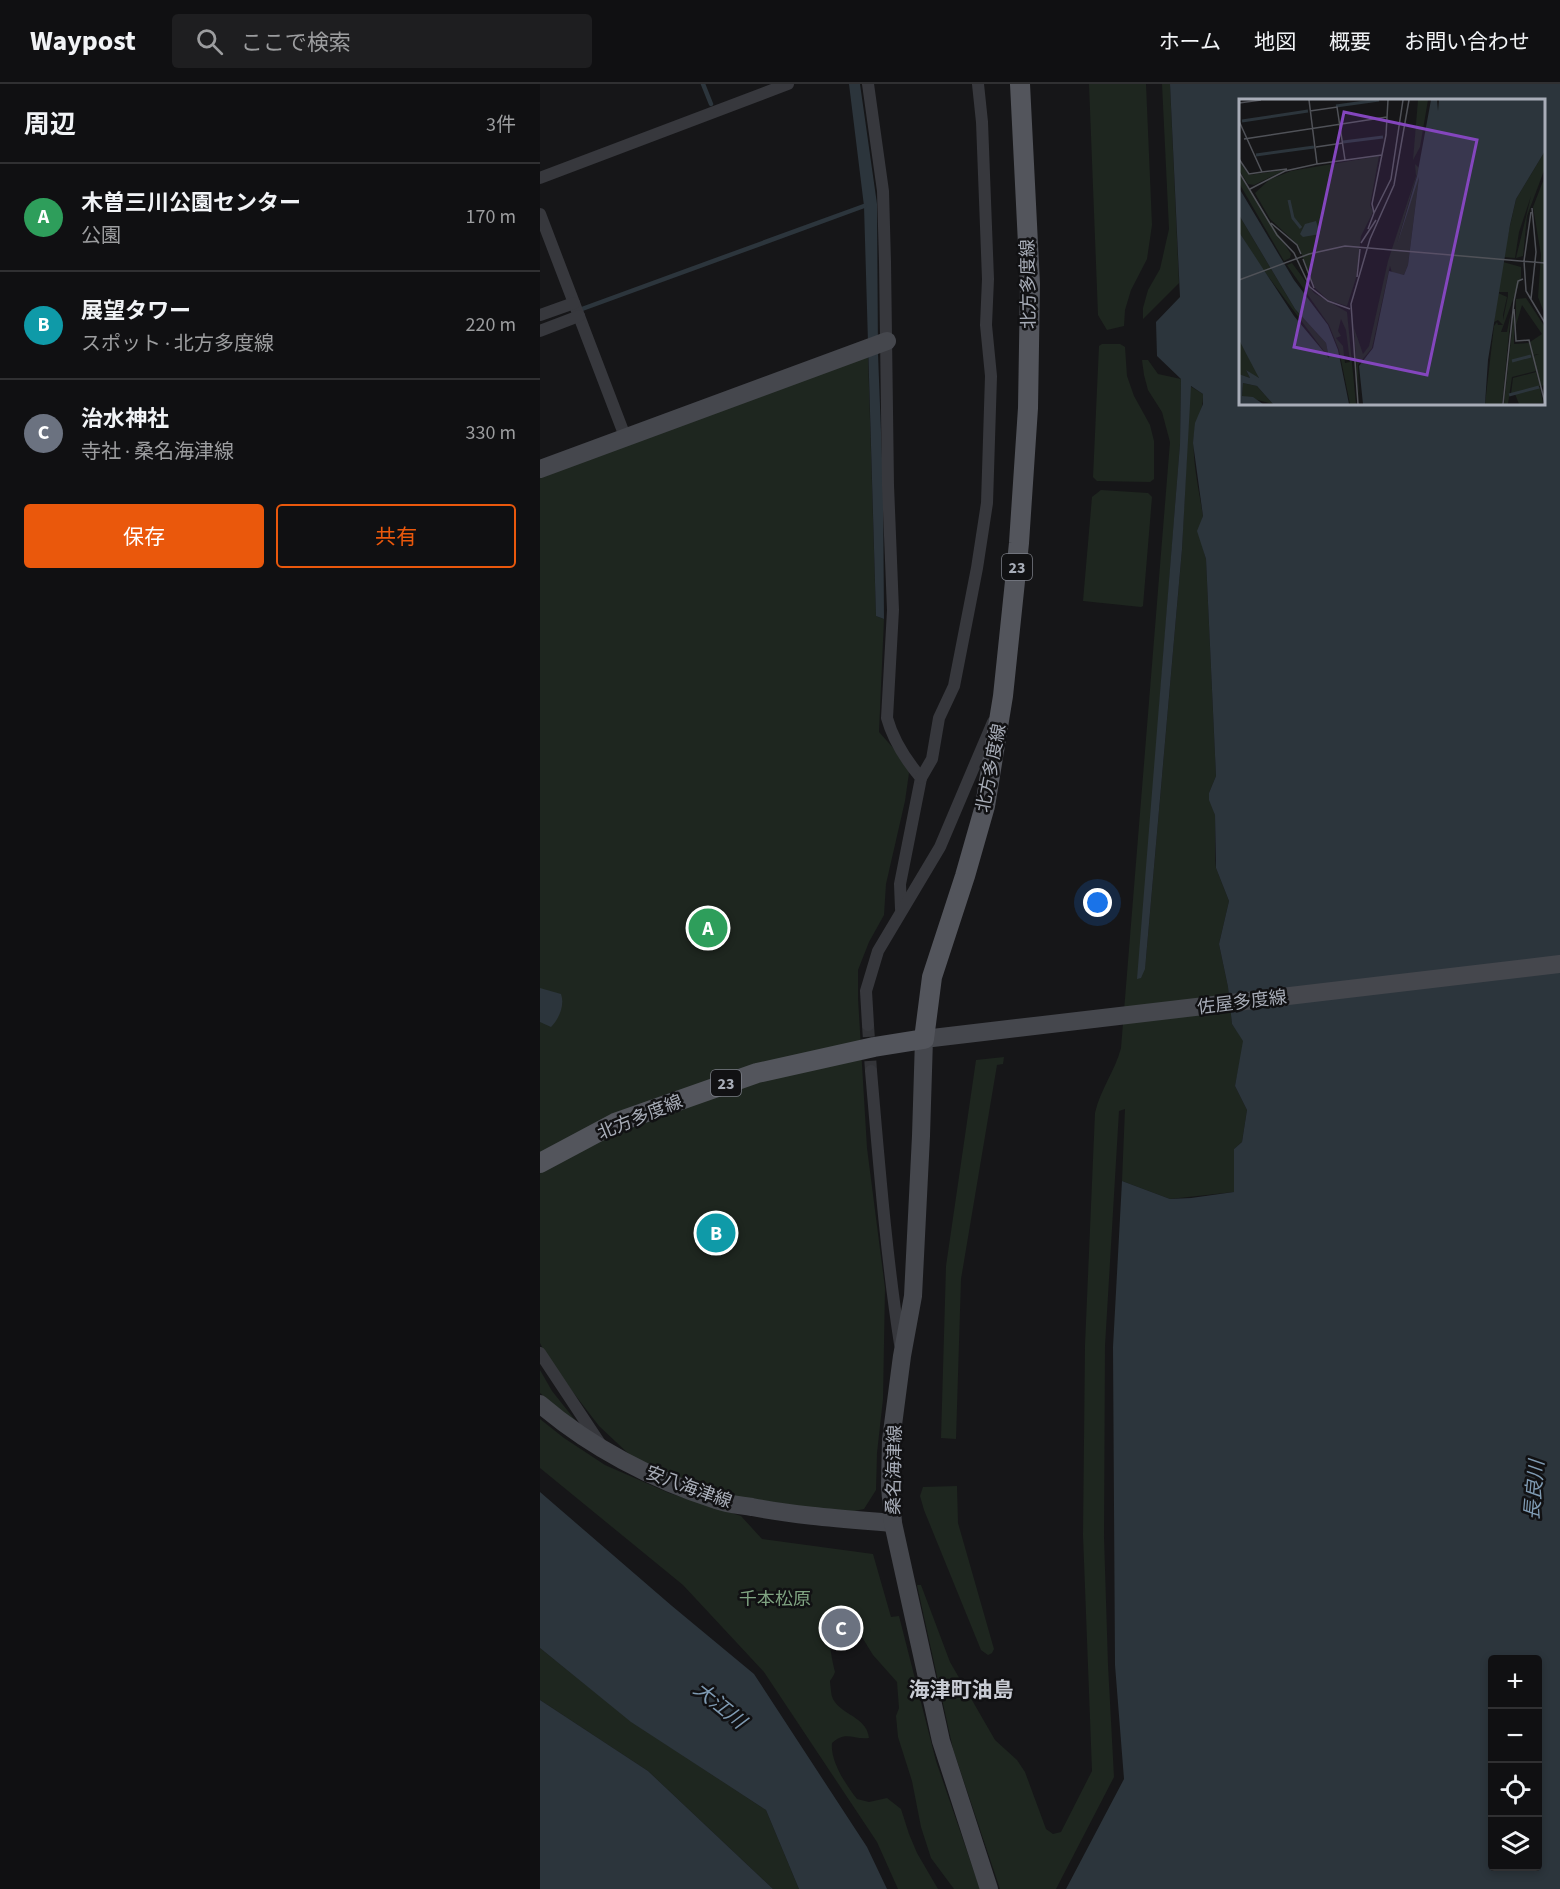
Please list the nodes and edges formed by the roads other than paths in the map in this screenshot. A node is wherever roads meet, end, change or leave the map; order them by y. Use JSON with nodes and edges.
{"nodes":[{"id":1,"x":788,"y":84,"type":"edge"},
{"id":2,"x":868,"y":84,"type":"edge"},
{"id":3,"x":978,"y":84,"type":"edge"},
{"id":4,"x":1020,"y":84,"type":"edge"},
{"id":5,"x":540,"y":178,"type":"edge"},
{"id":6,"x":540,"y":214,"type":"edge"},
{"id":7,"x":574,"y":303,"type":"junction"},
{"id":8,"x":540,"y":315,"type":"edge"},
{"id":9,"x":579,"y":316,"type":"junction"},
{"id":10,"x":540,"y":331,"type":"edge"},
{"id":11,"x":878,"y":344,"type":"junction"},
{"id":12,"x":626,"y":439,"type":"junction"},
{"id":13,"x":540,"y":469,"type":"edge"},
{"id":14,"x":1004,"y":696,"type":"junction"},
{"id":15,"x":921,"y":778,"type":"junction"},
{"id":16,"x":901,"y":909,"type":"junction"},
{"id":17,"x":1560,"y":964,"type":"edge"},
{"id":18,"x":868,"y":1025,"type":"tunnel mouth"},
{"id":19,"x":924,"y":1039,"type":"junction"},
{"id":20,"x":871,"y":1071,"type":"tunnel mouth"},
{"id":21,"x":540,"y":1163,"type":"edge"},
{"id":22,"x":540,"y":1353,"type":"edge"},
{"id":23,"x":902,"y":1356,"type":"junction"},
{"id":24,"x":540,"y":1404,"type":"edge"},
{"id":25,"x":605,"y":1451,"type":"junction"},
{"id":26,"x":893,"y":1523,"type":"junction"},
{"id":27,"x":989,"y":1889,"type":"edge"}],
"edges":[{"from":1,"to":5,"type":"street"},
{"from":2,"to":11,"type":"street"},
{"from":3,"to":15,"type":"street"},
{"from":4,"to":14,"type":"main road","name":"北方多度線","number":"23"},
{"from":6,"to":7,"type":"street"},
{"from":7,"to":8,"type":"street"},
{"from":7,"to":9,"type":"street"},
{"from":9,"to":10,"type":"street"},
{"from":9,"to":12,"type":"street"},
{"from":11,"to":12,"type":"main road"},
{"from":11,"to":15,"type":"street"},
{"from":12,"to":13,"type":"main road"},
{"from":14,"to":16,"type":"street"},
{"from":14,"to":19,"type":"main road","name":"北方多度線","number":"23"},
{"from":15,"to":16,"type":"street"},
{"from":16,"to":18,"type":"street"},
{"from":17,"to":19,"type":"main road","name":"佐屋多度線"},
{"from":19,"to":21,"type":"main road","name":"北方多度線","number":"23"},
{"from":19,"to":23,"type":"main road","name":"桑名海津線"},
{"from":20,"to":23,"type":"street"},
{"from":22,"to":25,"type":"street"},
{"from":23,"to":26,"type":"main road","name":"桑名海津線"},
{"from":24,"to":25,"type":"main road","name":"安八海津線"},
{"from":25,"to":26,"type":"main road","name":"安八海津線"},
{"from":26,"to":27,"type":"main road","name":"桑名海津線"}]}
